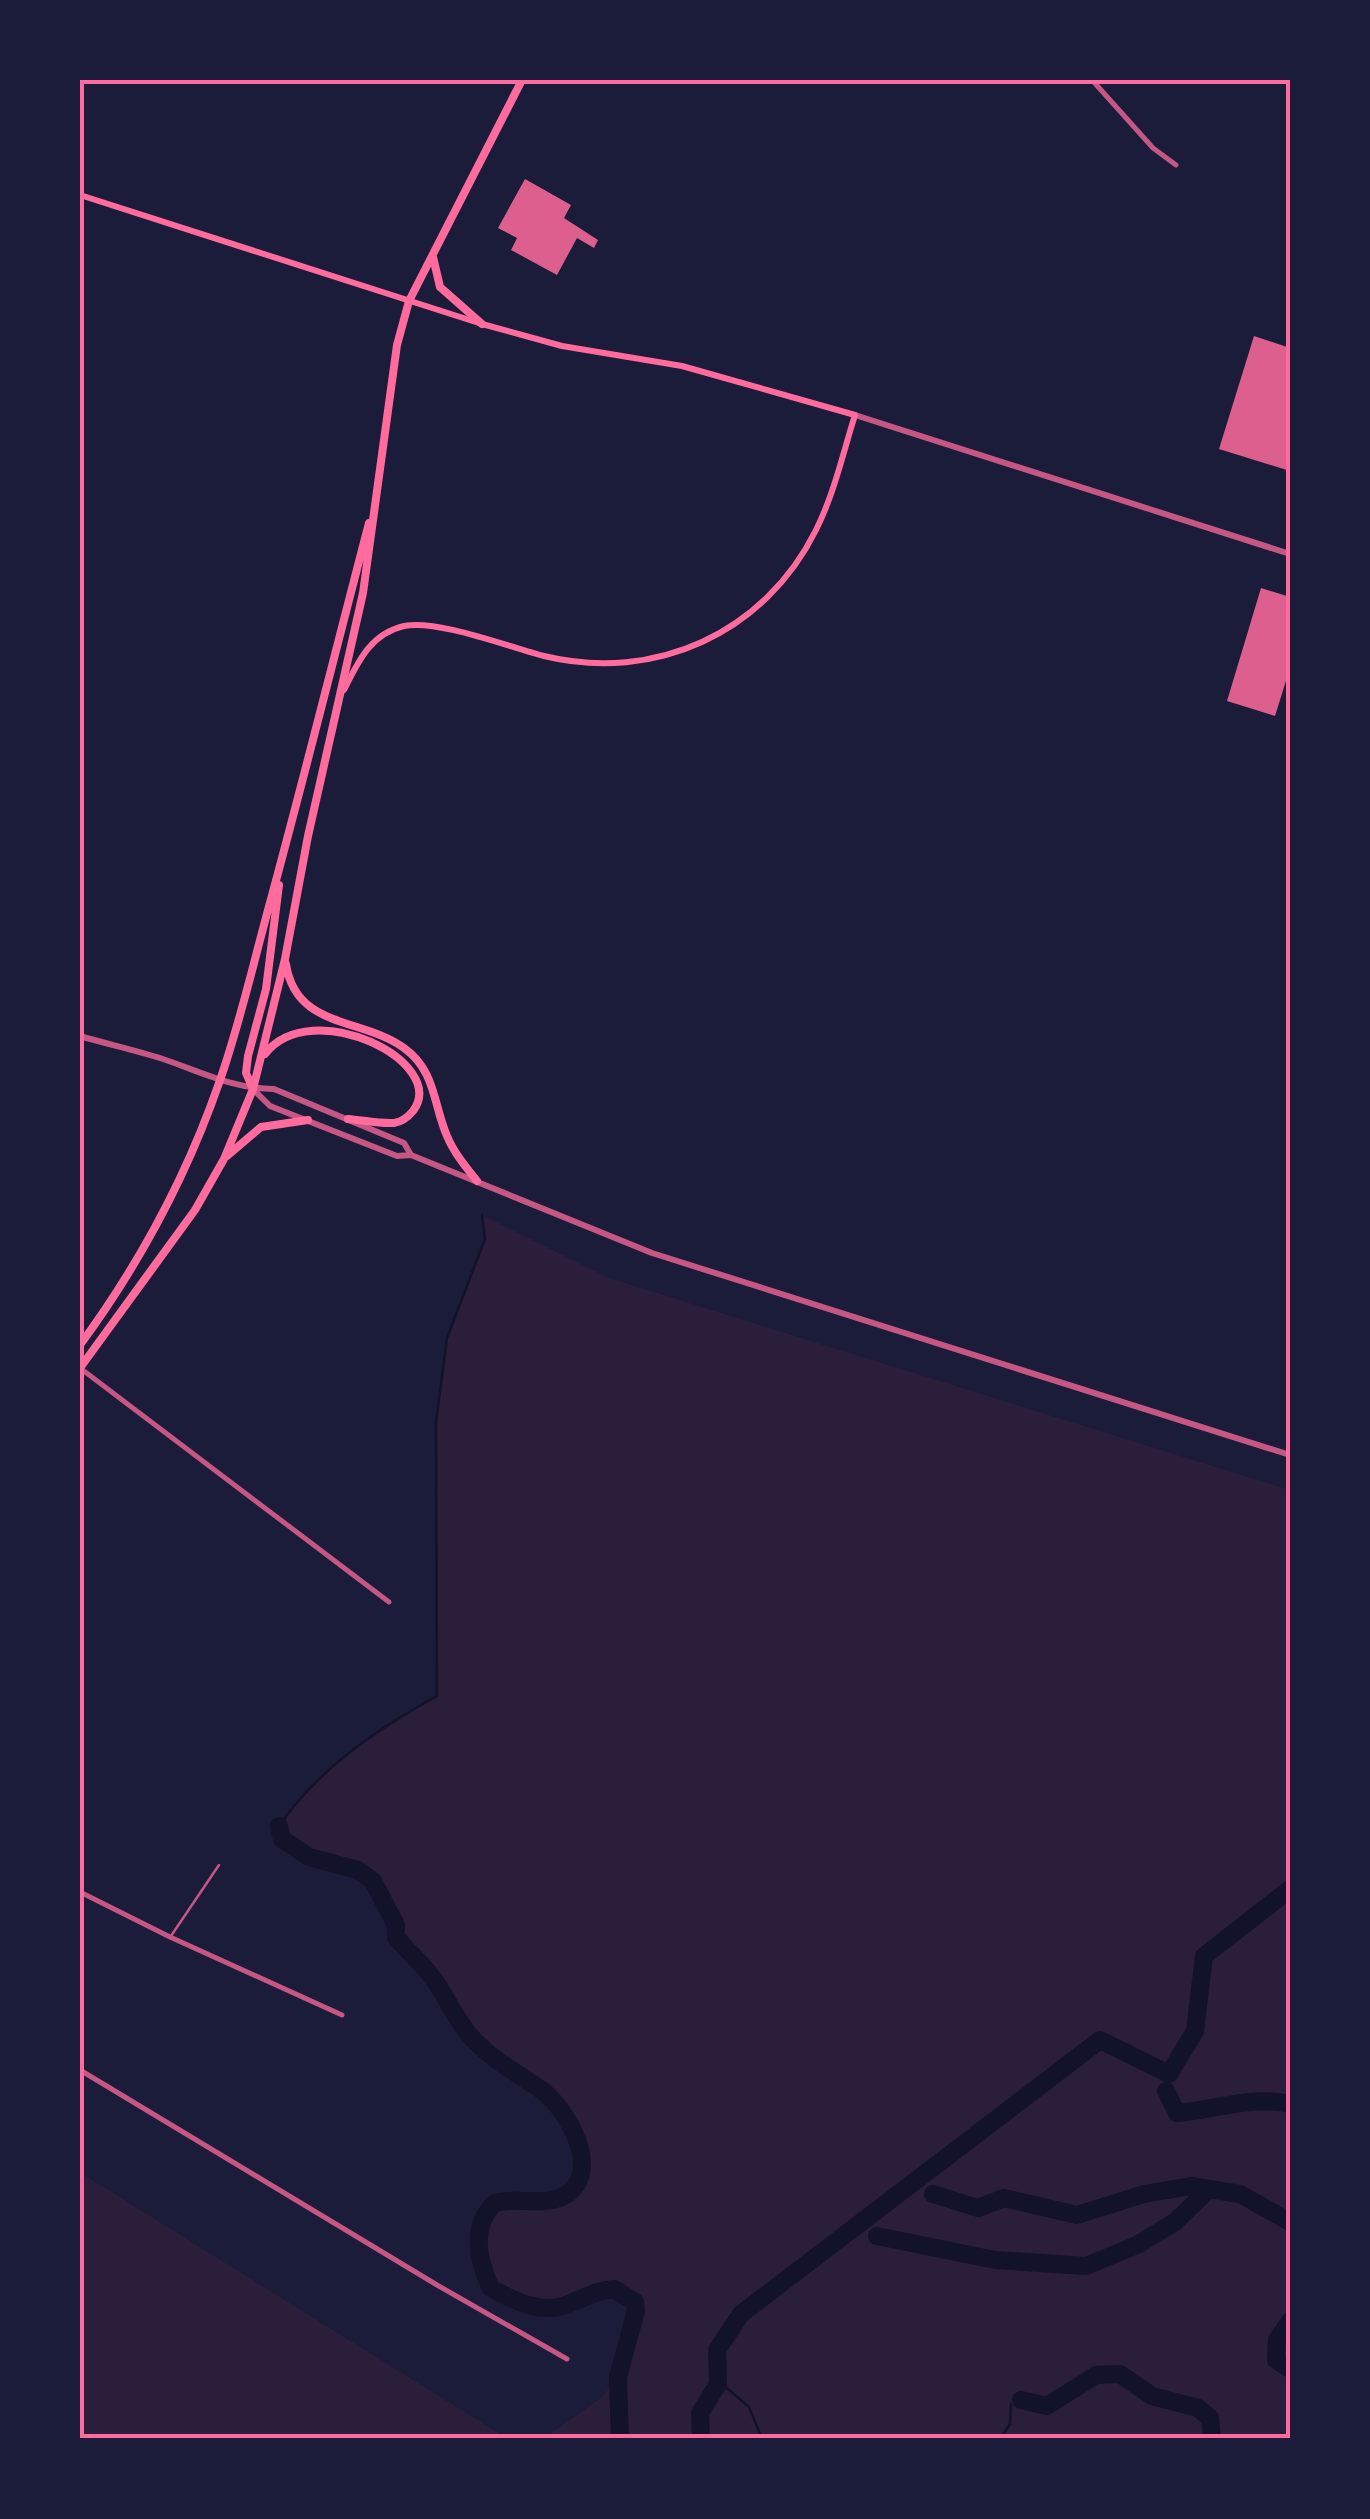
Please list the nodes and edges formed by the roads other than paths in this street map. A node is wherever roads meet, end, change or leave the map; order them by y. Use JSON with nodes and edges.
{"nodes":[{"id":1,"x":522,"y":80,"type":"edge"},
{"id":2,"x":1092,"y":80,"type":"edge"},
{"id":3,"x":1176,"y":165,"type":"dead end"},
{"id":4,"x":80,"y":195,"type":"edge"},
{"id":5,"x":432,"y":252,"type":"junction"},
{"id":6,"x":409,"y":300,"type":"junction"},
{"id":7,"x":482,"y":324,"type":"junction"},
{"id":8,"x":855,"y":415,"type":"junction"},
{"id":9,"x":379,"y":485,"type":"junction"},
{"id":10,"x":1290,"y":554,"type":"edge"},
{"id":11,"x":339,"y":700,"type":"junction"},
{"id":12,"x":282,"y":860,"type":"junction"},
{"id":13,"x":285,"y":959,"type":"junction"},
{"id":14,"x":80,"y":1036,"type":"edge"},
{"id":15,"x":262,"y":1057,"type":"junction"},
{"id":16,"x":220,"y":1081,"type":"junction"},
{"id":17,"x":253,"y":1089,"type":"junction"},
{"id":18,"x":348,"y":1119,"type":"junction"},
{"id":19,"x":308,"y":1120,"type":"junction"},
{"id":20,"x":410,"y":1155,"type":"junction"},
{"id":21,"x":224,"y":1159,"type":"junction"},
{"id":22,"x":478,"y":1181,"type":"junction"},
{"id":23,"x":80,"y":1345,"type":"edge"},
{"id":24,"x":80,"y":1368,"type":"edge"},
{"id":25,"x":1290,"y":1455,"type":"edge"},
{"id":26,"x":389,"y":1602,"type":"dead end"},
{"id":27,"x":219,"y":1865,"type":"dead end"},
{"id":28,"x":80,"y":1892,"type":"edge"},
{"id":29,"x":170,"y":1937,"type":"junction"},
{"id":30,"x":342,"y":2015,"type":"dead end"},
{"id":31,"x":80,"y":2070,"type":"edge"},
{"id":32,"x":567,"y":2358,"type":"dead end"}],
"edges":[{"from":1,"to":5,"type":"main road"},
{"from":2,"to":3,"type":"street"},
{"from":4,"to":6,"type":"main road"},
{"from":5,"to":6,"type":"main road"},
{"from":5,"to":7,"type":"main road"},
{"from":6,"to":7,"type":"main road"},
{"from":6,"to":9,"type":"main road"},
{"from":7,"to":8,"type":"main road"},
{"from":8,"to":10,"type":"street"},
{"from":8,"to":11,"type":"main road"},
{"from":9,"to":11,"type":"main road"},
{"from":9,"to":12,"type":"main road"},
{"from":11,"to":13,"type":"main road"},
{"from":12,"to":16,"type":"main road"},
{"from":12,"to":17,"type":"main road"},
{"from":13,"to":15,"type":"main road"},
{"from":13,"to":22,"type":"main road"},
{"from":14,"to":16,"type":"street"},
{"from":15,"to":17,"type":"main road"},
{"from":15,"to":18,"type":"main road"},
{"from":16,"to":17,"type":"street"},
{"from":16,"to":23,"type":"main road"},
{"from":17,"to":18,"type":"street"},
{"from":17,"to":19,"type":"street"},
{"from":17,"to":21,"type":"main road"},
{"from":18,"to":20,"type":"street"},
{"from":19,"to":20,"type":"street"},
{"from":19,"to":21,"type":"main road"},
{"from":20,"to":22,"type":"street"},
{"from":21,"to":24,"type":"main road"},
{"from":22,"to":25,"type":"street"},
{"from":24,"to":26,"type":"street"},
{"from":27,"to":29,"type":"lane"},
{"from":28,"to":29,"type":"street"},
{"from":29,"to":30,"type":"street"},
{"from":31,"to":32,"type":"street"}]}
